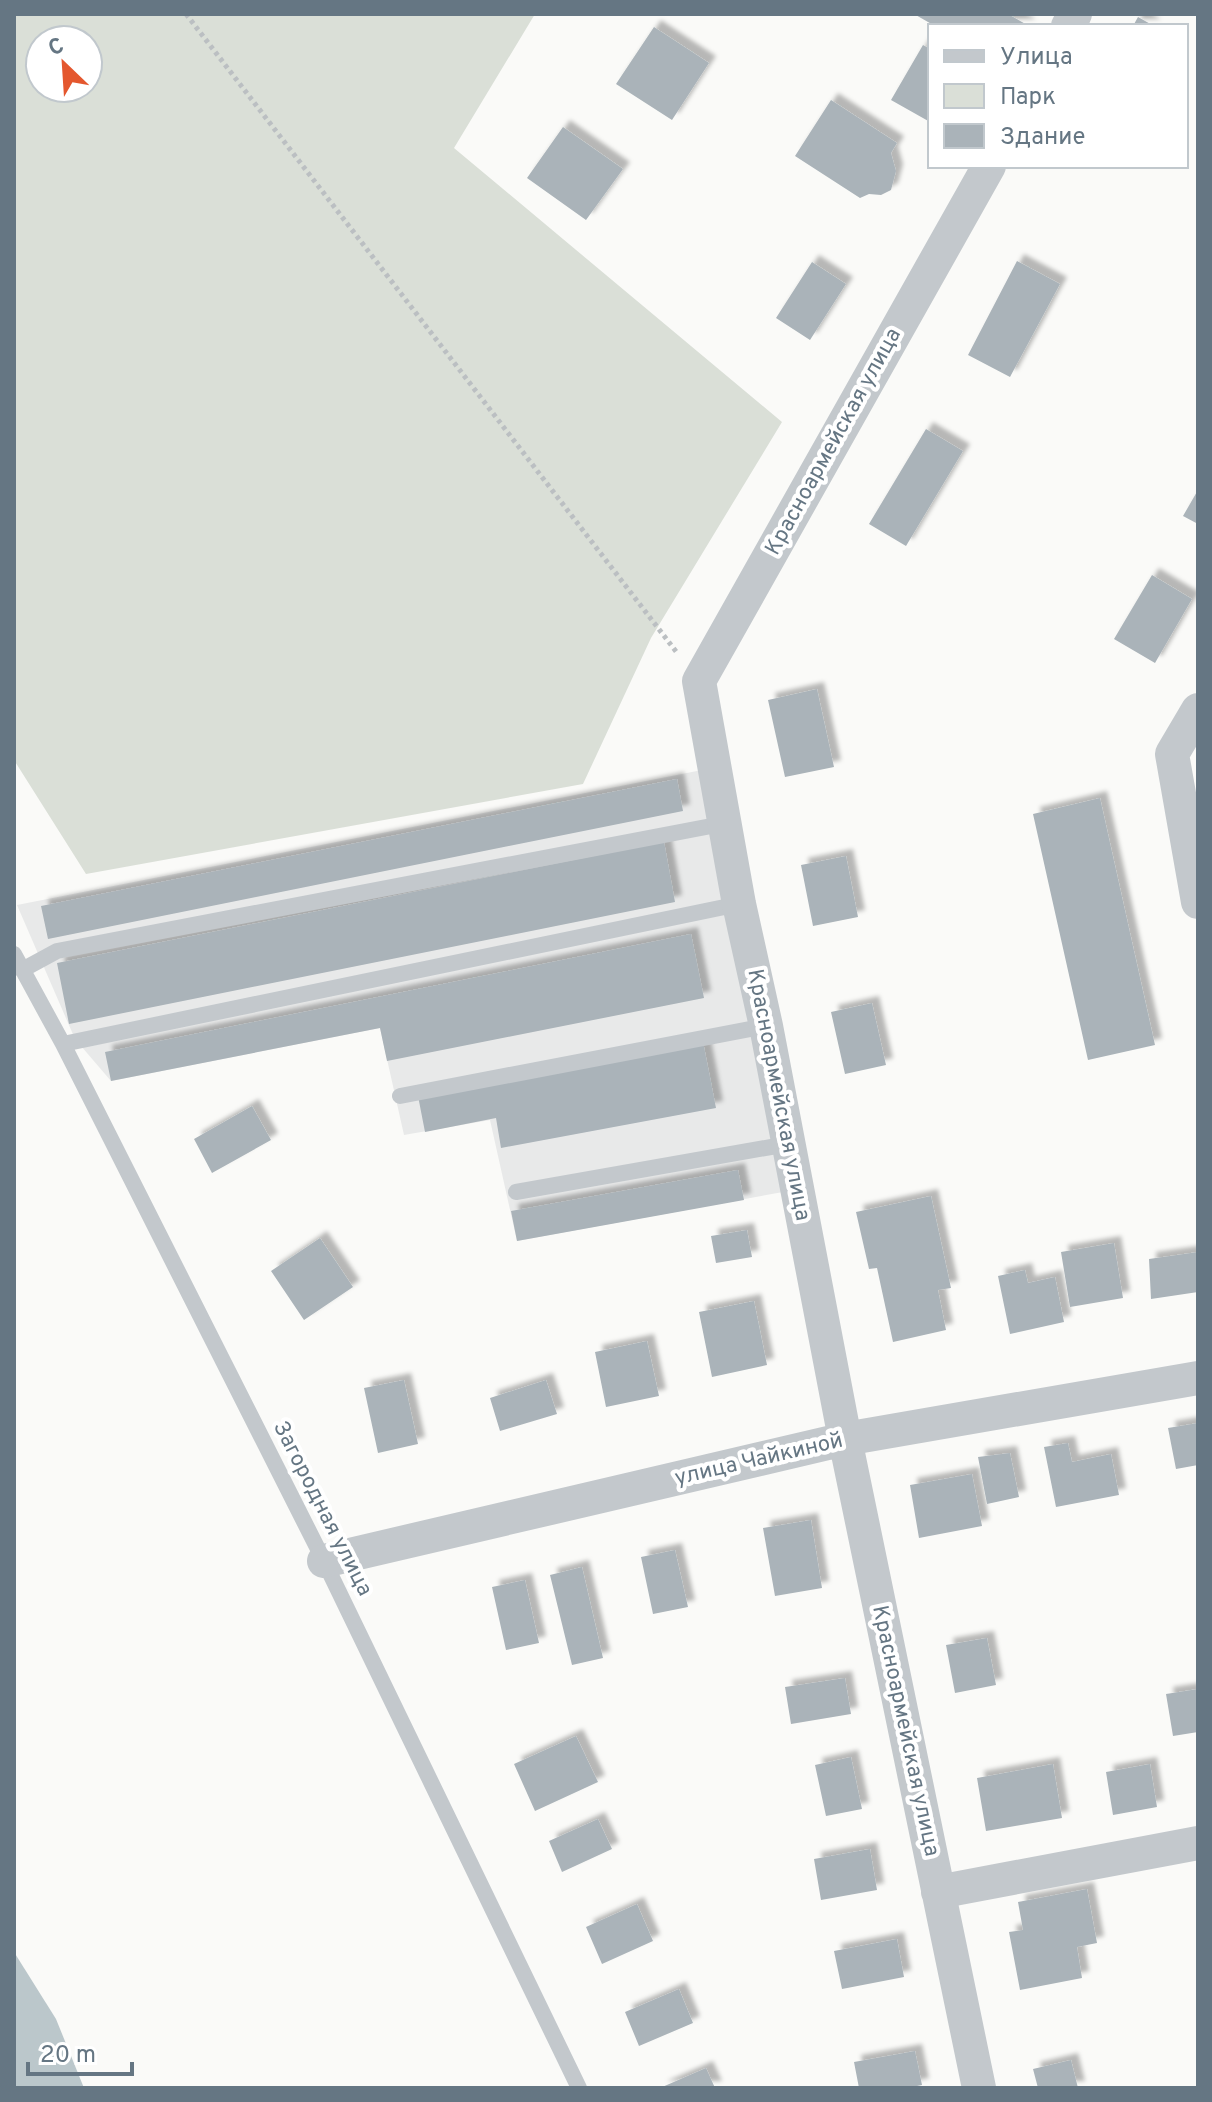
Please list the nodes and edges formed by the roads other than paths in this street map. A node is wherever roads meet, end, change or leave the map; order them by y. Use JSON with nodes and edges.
{"nodes":[{"id":1,"x":988,"y":168,"type":"edge"},
{"id":2,"x":1198,"y":710,"type":"edge"},
{"id":3,"x":727,"y":823,"type":"junction"},
{"id":4,"x":1198,"y":902,"type":"edge"},
{"id":5,"x":739,"y":904,"type":"junction"},
{"id":6,"x":18,"y":962,"type":"edge"},
{"id":7,"x":766,"y":1026,"type":"junction"},
{"id":8,"x":63,"y":1044,"type":"junction"},
{"id":9,"x":400,"y":1096,"type":"dead end"},
{"id":10,"x":788,"y":1144,"type":"junction"},
{"id":11,"x":516,"y":1192,"type":"dead end"},
{"id":12,"x":1198,"y":1378,"type":"edge"},
{"id":13,"x":845,"y":1439,"type":"junction"},
{"id":14,"x":324,"y":1561,"type":"junction"},
{"id":15,"x":1198,"y":1843,"type":"edge"},
{"id":16,"x":938,"y":1892,"type":"junction"},
{"id":17,"x":579,"y":2088,"type":"edge"},
{"id":18,"x":979,"y":2088,"type":"edge"}],
"edges":[{"from":1,"to":3,"type":"street","name":"Красноармейская улица"},
{"from":2,"to":4,"type":"street"},
{"from":3,"to":5,"type":"street","name":"Красноармейская улица"},
{"from":3,"to":6,"type":"lane"},
{"from":5,"to":7,"type":"street","name":"Красноармейская улица"},
{"from":5,"to":8,"type":"lane"},
{"from":6,"to":8,"type":"lane","name":"Загородная улица"},
{"from":7,"to":9,"type":"lane"},
{"from":7,"to":10,"type":"street","name":"Красноармейская улица"},
{"from":8,"to":14,"type":"lane","name":"Загородная улица"},
{"from":10,"to":11,"type":"lane"},
{"from":10,"to":13,"type":"street","name":"Красноармейская улица"},
{"from":12,"to":13,"type":"street","name":"улица Чайкиной"},
{"from":13,"to":14,"type":"street","name":"улица Чайкиной"},
{"from":13,"to":16,"type":"street","name":"Красноармейская улица"},
{"from":14,"to":17,"type":"lane","name":"Загородная улица"},
{"from":15,"to":16,"type":"street"},
{"from":16,"to":18,"type":"street","name":"Красноармейская улица"}]}
